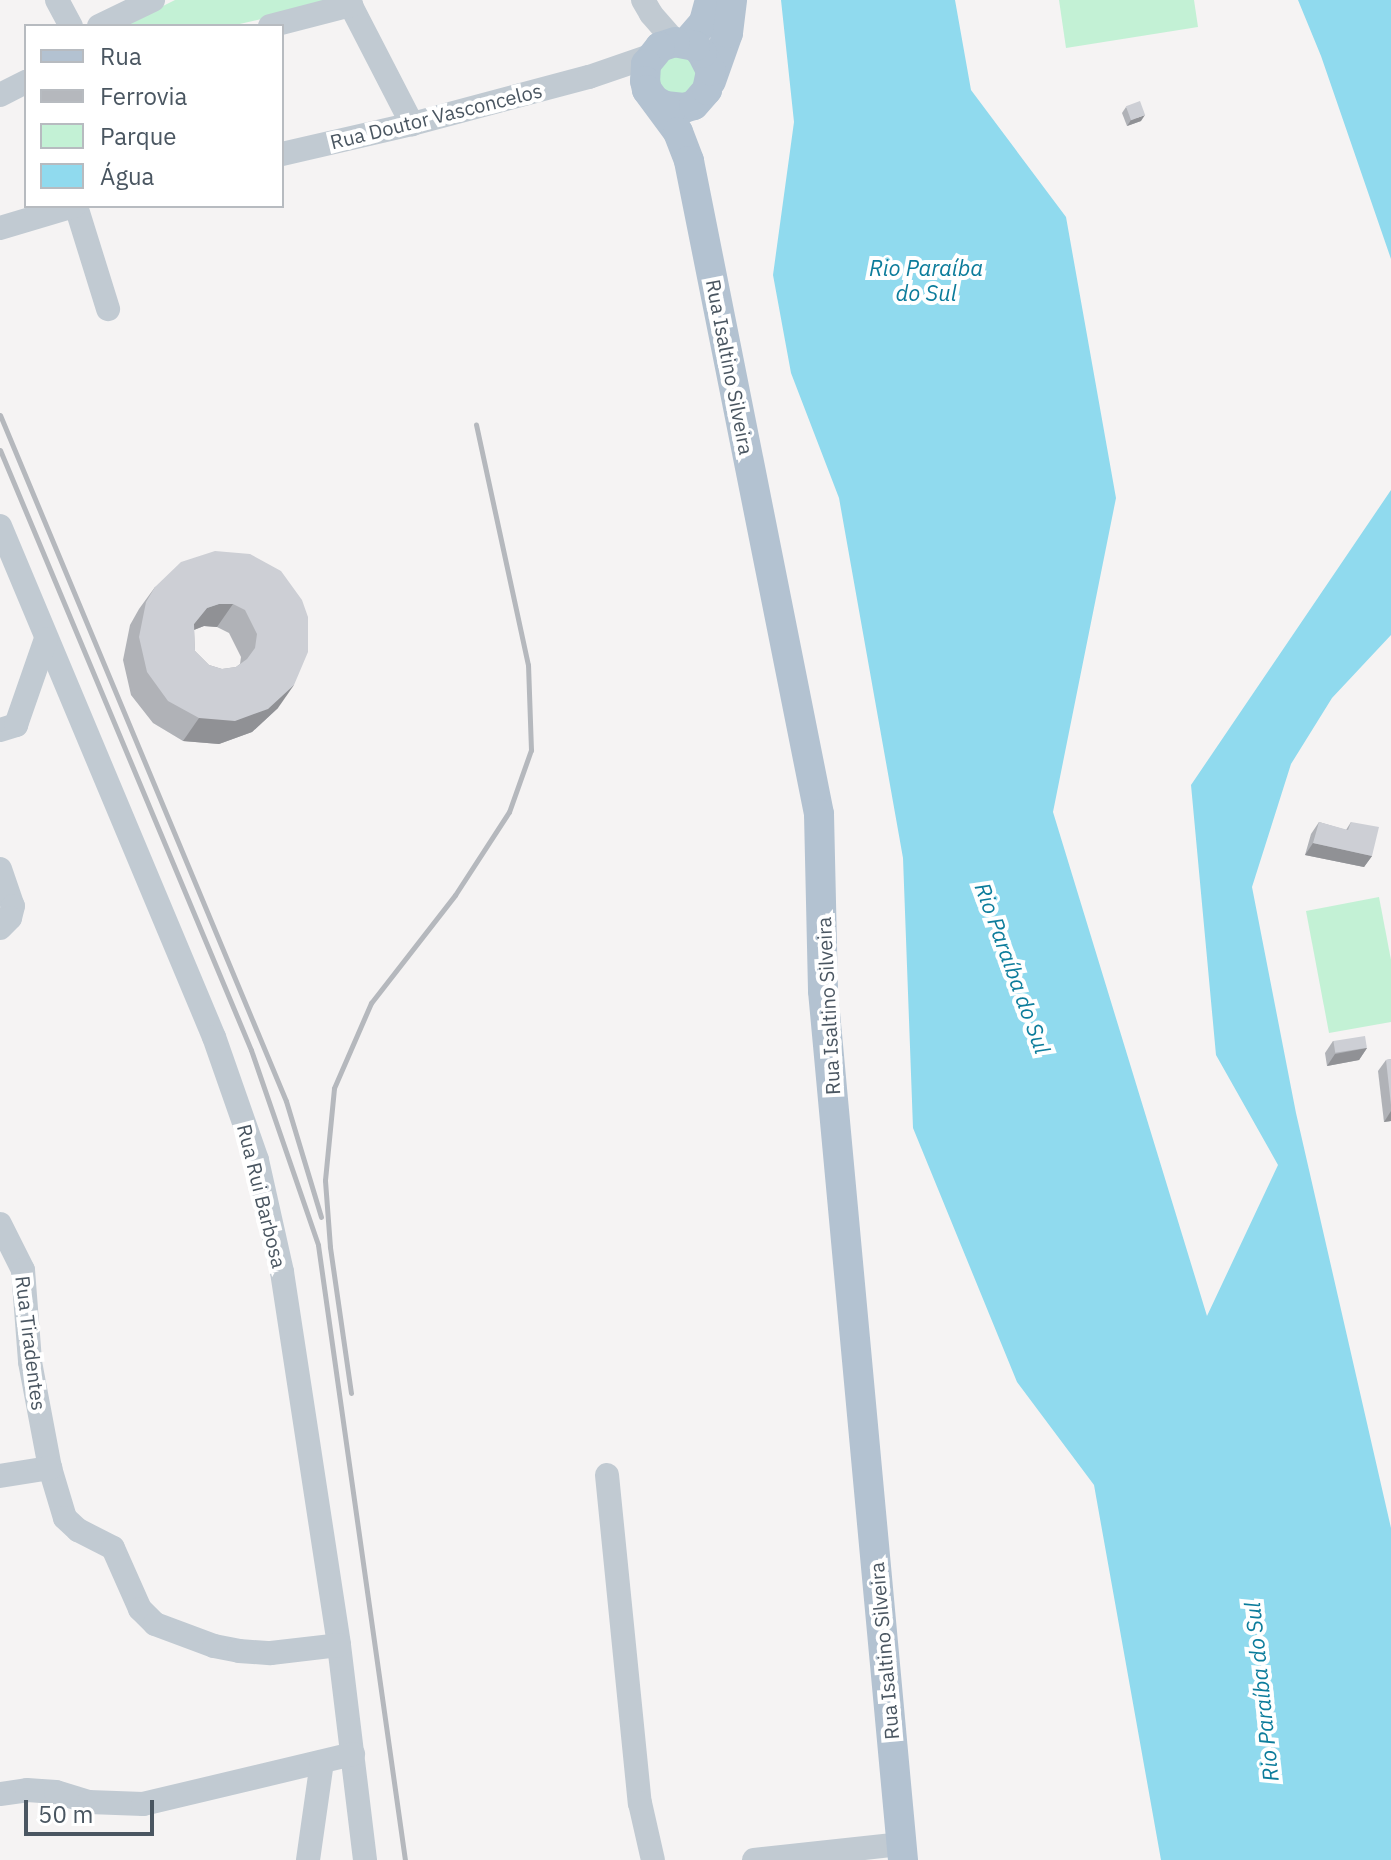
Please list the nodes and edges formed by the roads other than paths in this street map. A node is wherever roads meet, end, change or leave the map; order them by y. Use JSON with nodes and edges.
{"nodes":[{"id":1,"x":57,"y":0,"type":"edge"},
{"id":2,"x":153,"y":0,"type":"edge"},
{"id":3,"x":710,"y":0,"type":"edge"},
{"id":4,"x":732,"y":0,"type":"edge"},
{"id":5,"x":349,"y":3,"type":"edge"},
{"id":6,"x":647,"y":7,"type":"edge"},
{"id":7,"x":70,"y":24,"type":"edge"},
{"id":8,"x":103,"y":24,"type":"edge"},
{"id":9,"x":277,"y":24,"type":"edge"},
{"id":10,"x":666,"y":48,"type":"junction"},
{"id":11,"x":589,"y":77,"type":"junction"},
{"id":12,"x":24,"y":83,"type":"edge"},
{"id":13,"x":706,"y":90,"type":"junction"},
{"id":14,"x":0,"y":95,"type":"edge"},
{"id":15,"x":652,"y":96,"type":"junction"},
{"id":16,"x":412,"y":124,"type":"junction"},
{"id":17,"x":284,"y":154,"type":"edge"},
{"id":18,"x":689,"y":161,"type":"junction"},
{"id":19,"x":68,"y":208,"type":"edge"},
{"id":20,"x":76,"y":208,"type":"edge"},
{"id":21,"x":0,"y":228,"type":"edge"},
{"id":22,"x":108,"y":309,"type":"dead end"},
{"id":23,"x":0,"y":526,"type":"edge"},
{"id":24,"x":46,"y":639,"type":"junction"},
{"id":25,"x":0,"y":730,"type":"edge"},
{"id":26,"x":0,"y":869,"type":"edge"},
{"id":27,"x":0,"y":928,"type":"edge"},
{"id":28,"x":0,"y":1224,"type":"edge"},
{"id":29,"x":50,"y":1468,"type":"junction"},
{"id":30,"x":607,"y":1475,"type":"dead end"},
{"id":31,"x":0,"y":1476,"type":"edge"},
{"id":32,"x":339,"y":1645,"type":"junction"},
{"id":33,"x":353,"y":1754,"type":"junction"},
{"id":34,"x":322,"y":1762,"type":"junction"},
{"id":35,"x":0,"y":1794,"type":"edge"},
{"id":36,"x":903,"y":1852,"type":"edge"},
{"id":37,"x":308,"y":1860,"type":"edge"},
{"id":38,"x":365,"y":1860,"type":"edge"},
{"id":39,"x":653,"y":1860,"type":"edge"},
{"id":40,"x":754,"y":1860,"type":"edge"}],
"edges":[{"from":1,"to":7,"type":"street"},
{"from":2,"to":8,"type":"street"},
{"from":3,"to":10,"type":"main road"},
{"from":4,"to":13,"type":"main road"},
{"from":5,"to":9,"type":"street"},
{"from":5,"to":16,"type":"street"},
{"from":6,"to":10,"type":"street"},
{"from":10,"to":11,"type":"street","name":"Rua Doutor Vasconcelos"},
{"from":10,"to":13,"type":"main road"},
{"from":10,"to":15,"type":"main road"},
{"from":11,"to":15,"type":"street","name":"Rua Doutor Vasconcelos"},
{"from":11,"to":16,"type":"street","name":"Rua Doutor Vasconcelos"},
{"from":12,"to":14,"type":"street"},
{"from":13,"to":15,"type":"main road"},
{"from":13,"to":18,"type":"main road"},
{"from":15,"to":18,"type":"main road"},
{"from":16,"to":17,"type":"street","name":"Rua Doutor Vasconcelos"},
{"from":18,"to":36,"type":"main road","name":"Rua Isaltino Silveira"},
{"from":19,"to":21,"type":"street"},
{"from":20,"to":22,"type":"street"},
{"from":23,"to":24,"type":"street","name":"Rua Rui Barbosa"},
{"from":24,"to":25,"type":"street"},
{"from":24,"to":32,"type":"street","name":"Rua Rui Barbosa"},
{"from":26,"to":27,"type":"street"},
{"from":28,"to":29,"type":"street","name":"Rua Tiradentes"},
{"from":29,"to":31,"type":"street"},
{"from":29,"to":32,"type":"street","name":"Rua Tiradentes"},
{"from":30,"to":39,"type":"street"},
{"from":32,"to":33,"type":"street","name":"Rua Rui Barbosa"},
{"from":33,"to":34,"type":"street"},
{"from":33,"to":38,"type":"street","name":"Rua Rui Barbosa"},
{"from":34,"to":35,"type":"street"},
{"from":34,"to":37,"type":"street"},
{"from":36,"to":40,"type":"street"}]}
